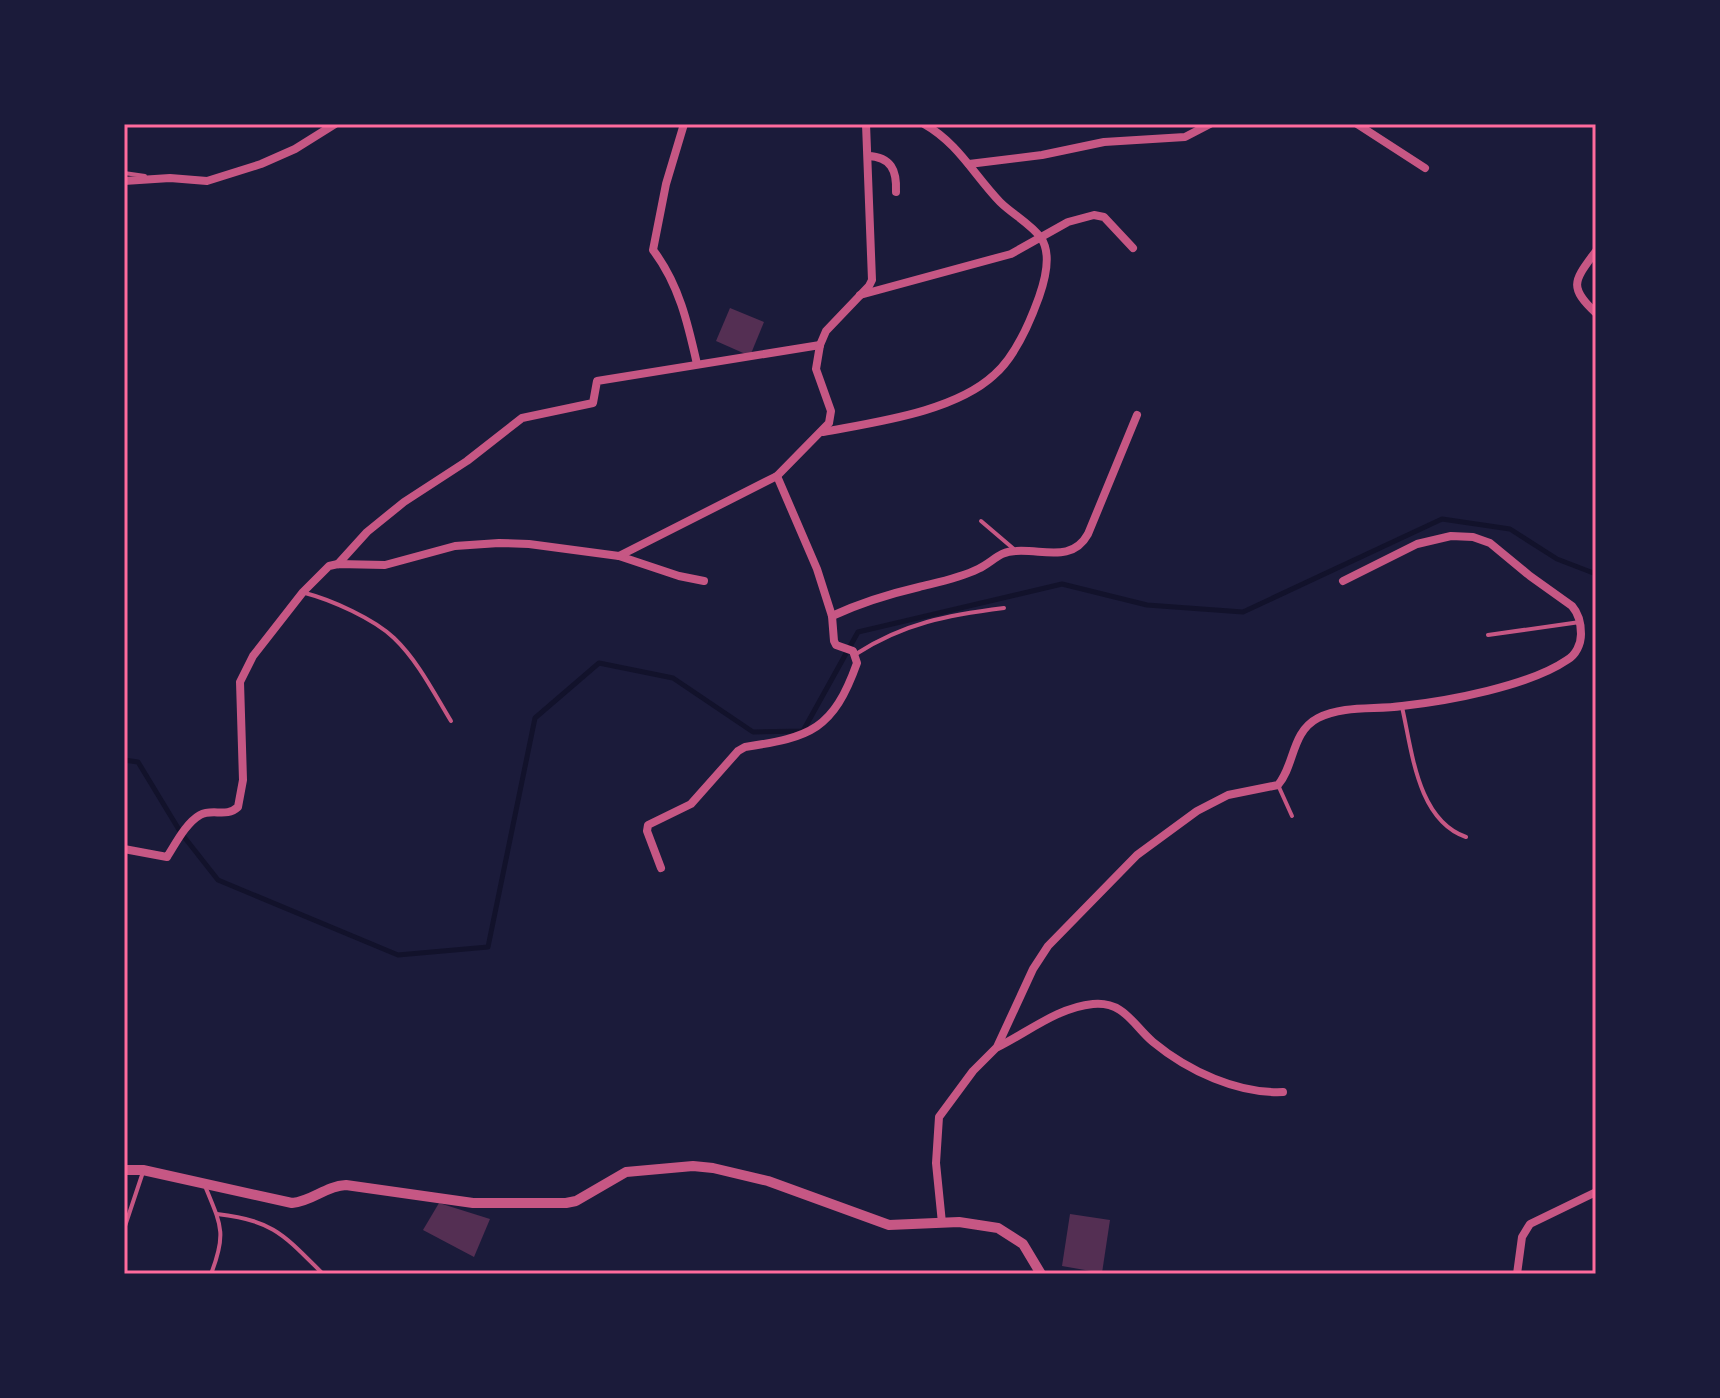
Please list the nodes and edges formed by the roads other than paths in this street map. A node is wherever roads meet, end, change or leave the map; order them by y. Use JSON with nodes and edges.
{"nodes":[{"id":1,"x":335,"y":124,"type":"edge"},
{"id":2,"x":684,"y":124,"type":"edge"},
{"id":3,"x":866,"y":124,"type":"edge"},
{"id":4,"x":924,"y":124,"type":"edge"},
{"id":5,"x":1357,"y":124,"type":"edge"},
{"id":6,"x":1203,"y":126,"type":"edge"},
{"id":7,"x":868,"y":156,"type":"junction"},
{"id":8,"x":969,"y":164,"type":"junction"},
{"id":9,"x":1425,"y":168,"type":"dead end"},
{"id":10,"x":124,"y":173,"type":"edge"},
{"id":11,"x":154,"y":179,"type":"junction"},
{"id":12,"x":124,"y":181,"type":"edge"},
{"id":13,"x":896,"y":192,"type":"dead end"},
{"id":14,"x":1041,"y":237,"type":"junction"},
{"id":15,"x":1133,"y":248,"type":"dead end"},
{"id":16,"x":1596,"y":251,"type":"edge"},
{"id":17,"x":860,"y":296,"type":"junction"},
{"id":18,"x":1596,"y":313,"type":"edge"},
{"id":19,"x":820,"y":345,"type":"junction"},
{"id":20,"x":697,"y":364,"type":"junction"},
{"id":21,"x":1137,"y":415,"type":"dead end"},
{"id":22,"x":823,"y":432,"type":"junction"},
{"id":23,"x":777,"y":476,"type":"junction"},
{"id":24,"x":981,"y":521,"type":"dead end"},
{"id":25,"x":1015,"y":550,"type":"junction"},
{"id":26,"x":619,"y":556,"type":"junction"},
{"id":27,"x":338,"y":564,"type":"junction"},
{"id":28,"x":704,"y":581,"type":"dead end"},
{"id":29,"x":1343,"y":581,"type":"dead end"},
{"id":30,"x":303,"y":592,"type":"junction"},
{"id":31,"x":1004,"y":608,"type":"dead end"},
{"id":32,"x":832,"y":616,"type":"junction"},
{"id":33,"x":1580,"y":622,"type":"junction"},
{"id":34,"x":1488,"y":635,"type":"dead end"},
{"id":35,"x":855,"y":652,"type":"junction"},
{"id":36,"x":1402,"y":707,"type":"junction"},
{"id":37,"x":451,"y":721,"type":"dead end"},
{"id":38,"x":1278,"y":785,"type":"junction"},
{"id":39,"x":1292,"y":816,"type":"dead end"},
{"id":40,"x":1466,"y":837,"type":"dead end"},
{"id":41,"x":124,"y":849,"type":"edge"},
{"id":42,"x":661,"y":868,"type":"dead end"},
{"id":43,"x":997,"y":1047,"type":"junction"},
{"id":44,"x":1283,"y":1092,"type":"dead end"},
{"id":45,"x":124,"y":1170,"type":"edge"},
{"id":46,"x":143,"y":1170,"type":"junction"},
{"id":47,"x":204,"y":1183,"type":"junction"},
{"id":48,"x":1596,"y":1192,"type":"edge"},
{"id":49,"x":217,"y":1214,"type":"junction"},
{"id":50,"x":942,"y":1223,"type":"junction"},
{"id":51,"x":124,"y":1229,"type":"edge"},
{"id":52,"x":211,"y":1274,"type":"edge"},
{"id":53,"x":323,"y":1274,"type":"edge"},
{"id":54,"x":1041,"y":1274,"type":"edge"},
{"id":55,"x":1517,"y":1274,"type":"edge"}],
"edges":[{"from":1,"to":11,"type":"street"},
{"from":2,"to":20,"type":"street"},
{"from":3,"to":7,"type":"street"},
{"from":4,"to":8,"type":"street"},
{"from":5,"to":9,"type":"street"},
{"from":6,"to":8,"type":"street"},
{"from":7,"to":13,"type":"street"},
{"from":7,"to":17,"type":"street"},
{"from":8,"to":14,"type":"street"},
{"from":10,"to":11,"type":"lane"},
{"from":11,"to":12,"type":"street"},
{"from":14,"to":15,"type":"street"},
{"from":14,"to":17,"type":"street"},
{"from":14,"to":22,"type":"street"},
{"from":16,"to":18,"type":"street"},
{"from":17,"to":19,"type":"street"},
{"from":19,"to":20,"type":"street"},
{"from":19,"to":22,"type":"street"},
{"from":20,"to":27,"type":"street"},
{"from":21,"to":25,"type":"street"},
{"from":22,"to":23,"type":"street"},
{"from":23,"to":26,"type":"street"},
{"from":23,"to":32,"type":"street"},
{"from":24,"to":25,"type":"lane"},
{"from":25,"to":32,"type":"street"},
{"from":26,"to":27,"type":"street"},
{"from":26,"to":28,"type":"street"},
{"from":27,"to":30,"type":"street"},
{"from":29,"to":33,"type":"street"},
{"from":30,"to":37,"type":"lane"},
{"from":30,"to":41,"type":"street"},
{"from":31,"to":35,"type":"lane"},
{"from":32,"to":35,"type":"street"},
{"from":33,"to":34,"type":"lane"},
{"from":33,"to":36,"type":"street"},
{"from":35,"to":42,"type":"street"},
{"from":36,"to":38,"type":"street"},
{"from":36,"to":40,"type":"lane"},
{"from":38,"to":39,"type":"lane"},
{"from":38,"to":43,"type":"street"},
{"from":43,"to":44,"type":"street"},
{"from":43,"to":50,"type":"street"},
{"from":45,"to":46,"type":"street"},
{"from":46,"to":47,"type":"street"},
{"from":46,"to":51,"type":"lane"},
{"from":47,"to":49,"type":"lane"},
{"from":47,"to":50,"type":"street"},
{"from":48,"to":55,"type":"street"},
{"from":49,"to":52,"type":"lane"},
{"from":49,"to":53,"type":"lane"},
{"from":50,"to":54,"type":"street"}]}
